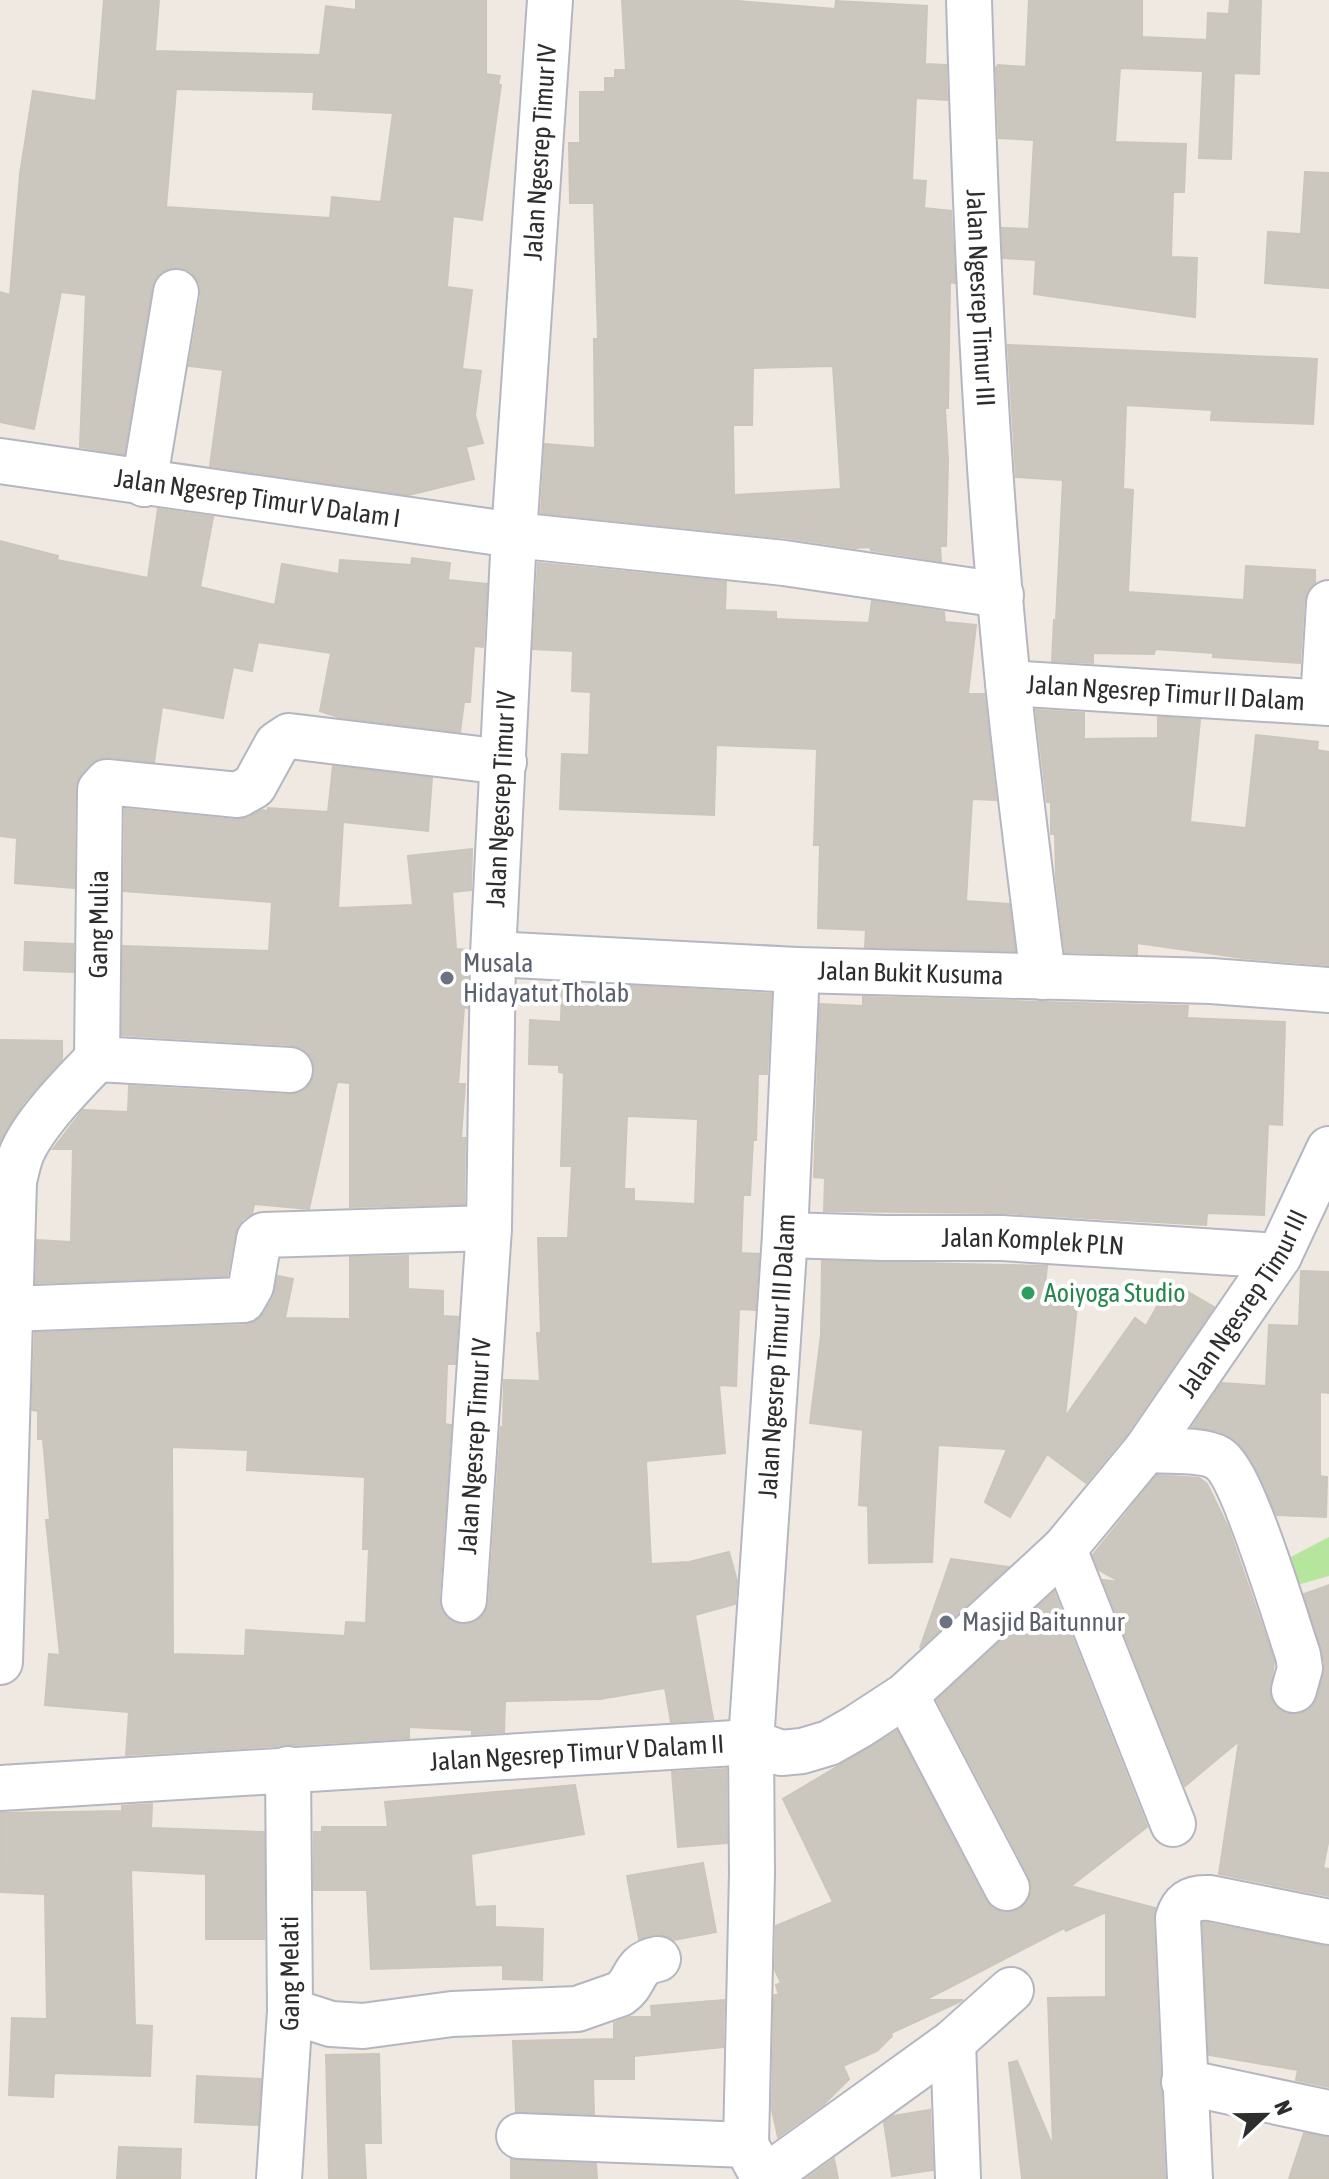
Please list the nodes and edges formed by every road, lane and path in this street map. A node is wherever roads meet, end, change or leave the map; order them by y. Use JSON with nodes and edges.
{"nodes":[{"id":1,"x":550,"y":0,"type":"edge"},
{"id":2,"x":969,"y":0,"type":"edge"},
{"id":3,"x":176,"y":292,"type":"dead end"},
{"id":4,"x":0,"y":461,"type":"edge"},
{"id":5,"x":144,"y":484,"type":"junction"},
{"id":6,"x":514,"y":535,"type":"junction"},
{"id":7,"x":1001,"y":595,"type":"junction"},
{"id":8,"x":1329,"y":603,"type":"edge"},
{"id":9,"x":1008,"y":683,"type":"junction"},
{"id":10,"x":1326,"y":702,"type":"edge"},
{"id":11,"x":504,"y":762,"type":"junction"},
{"id":12,"x":493,"y":954,"type":"junction"},
{"id":13,"x":797,"y":970,"type":"junction"},
{"id":14,"x":1043,"y":977,"type":"junction"},
{"id":15,"x":1329,"y":990,"type":"edge"},
{"id":16,"x":97,"y":1059,"type":"junction"},
{"id":17,"x":290,"y":1070,"type":"dead end"},
{"id":18,"x":1329,"y":1149,"type":"edge"},
{"id":19,"x":7,"y":1181,"type":"edge"},
{"id":20,"x":489,"y":1228,"type":"junction"},
{"id":21,"x":785,"y":1235,"type":"junction"},
{"id":22,"x":1279,"y":1256,"type":"junction"},
{"id":23,"x":6,"y":1330,"type":"edge"},
{"id":24,"x":1146,"y":1450,"type":"junction"},
{"id":25,"x":1064,"y":1549,"type":"junction"},
{"id":26,"x":464,"y":1600,"type":"dead end"},
{"id":27,"x":0,"y":1662,"type":"edge"},
{"id":28,"x":1294,"y":1690,"type":"dead end"},
{"id":29,"x":906,"y":1695,"type":"junction"},
{"id":30,"x":751,"y":1742,"type":"junction"},
{"id":31,"x":288,"y":1769,"type":"junction"},
{"id":32,"x":0,"y":1788,"type":"edge"},
{"id":33,"x":1173,"y":1824,"type":"dead end"},
{"id":34,"x":1007,"y":1888,"type":"dead end"},
{"id":35,"x":1329,"y":1922,"type":"edge"},
{"id":36,"x":658,"y":1959,"type":"dead end"},
{"id":37,"x":1011,"y":1990,"type":"dead end"},
{"id":38,"x":290,"y":2011,"type":"junction"},
{"id":39,"x":953,"y":2042,"type":"junction"},
{"id":40,"x":1184,"y":2082,"type":"junction"},
{"id":41,"x":1329,"y":2113,"type":"edge"},
{"id":42,"x":519,"y":2136,"type":"dead end"},
{"id":43,"x":757,"y":2167,"type":"edge"},
{"id":44,"x":279,"y":2179,"type":"edge"},
{"id":45,"x":958,"y":2179,"type":"edge"},
{"id":46,"x":1190,"y":2179,"type":"edge"}],
"edges":[{"from":1,"to":6,"type":"street","name":"Jalan Ngesrep Timur IV"},
{"from":2,"to":7,"type":"street","name":"Jalan Ngesrep Timur III"},
{"from":3,"to":5,"type":"street"},
{"from":4,"to":5,"type":"street","name":"Jalan Ngesrep Timur V Dalam I"},
{"from":5,"to":6,"type":"street","name":"Jalan Ngesrep Timur V Dalam I"},
{"from":6,"to":7,"type":"street"},
{"from":6,"to":11,"type":"street","name":"Jalan Ngesrep Timur IV"},
{"from":7,"to":9,"type":"street","name":"Jalan Ngesrep Timur III"},
{"from":8,"to":10,"type":"street","name":"Jalan Ngesrep Timur II Dalam"},
{"from":9,"to":10,"type":"street","name":"Jalan Ngesrep Timur II Dalam"},
{"from":9,"to":14,"type":"street","name":"Jalan Ngesrep Timur III"},
{"from":11,"to":12,"type":"street","name":"Jalan Ngesrep Timur IV"},
{"from":11,"to":16,"type":"street","name":"Gang Mulia"},
{"from":12,"to":13,"type":"street","name":"Jalan Bukit Kusuma"},
{"from":12,"to":20,"type":"street","name":"Jalan Ngesrep Timur IV"},
{"from":13,"to":14,"type":"street","name":"Jalan Bukit Kusuma"},
{"from":13,"to":21,"type":"street","name":"Jalan Ngesrep Timur III Dalam"},
{"from":14,"to":15,"type":"street","name":"Jalan Bukit Kusuma"},
{"from":16,"to":17,"type":"street"},
{"from":16,"to":19,"type":"street"},
{"from":18,"to":22,"type":"street","name":"Jalan Ngesrep Timur III"},
{"from":19,"to":23,"type":"street"},
{"from":20,"to":23,"type":"street"},
{"from":20,"to":26,"type":"street","name":"Jalan Ngesrep Timur IV"},
{"from":21,"to":22,"type":"street","name":"Jalan Komplek PLN"},
{"from":21,"to":30,"type":"street","name":"Jalan Ngesrep Timur III Dalam"},
{"from":22,"to":24,"type":"street","name":"Jalan Ngesrep Timur III"},
{"from":23,"to":27,"type":"street"},
{"from":24,"to":25,"type":"street","name":"Jalan Ngesrep Timur III"},
{"from":24,"to":28,"type":"street"},
{"from":25,"to":29,"type":"street","name":"Jalan Ngesrep Timur III"},
{"from":25,"to":33,"type":"street"},
{"from":29,"to":30,"type":"street","name":"Jalan Ngesrep Timur III"},
{"from":29,"to":34,"type":"street"},
{"from":30,"to":31,"type":"street","name":"Jalan Ngesrep Timur V Dalam II"},
{"from":30,"to":43,"type":"street","name":"Jalan Ngesrep Timur V Dalam II"},
{"from":31,"to":32,"type":"street","name":"Jalan Ngesrep Timur V Dalam II"},
{"from":31,"to":38,"type":"street","name":"Gang Melati"},
{"from":35,"to":40,"type":"street"},
{"from":36,"to":38,"type":"street"},
{"from":37,"to":39,"type":"street"},
{"from":38,"to":44,"type":"street","name":"Gang Melati"},
{"from":39,"to":43,"type":"street"},
{"from":39,"to":45,"type":"street"},
{"from":40,"to":41,"type":"street"},
{"from":40,"to":46,"type":"street"},
{"from":42,"to":43,"type":"street"}]}
